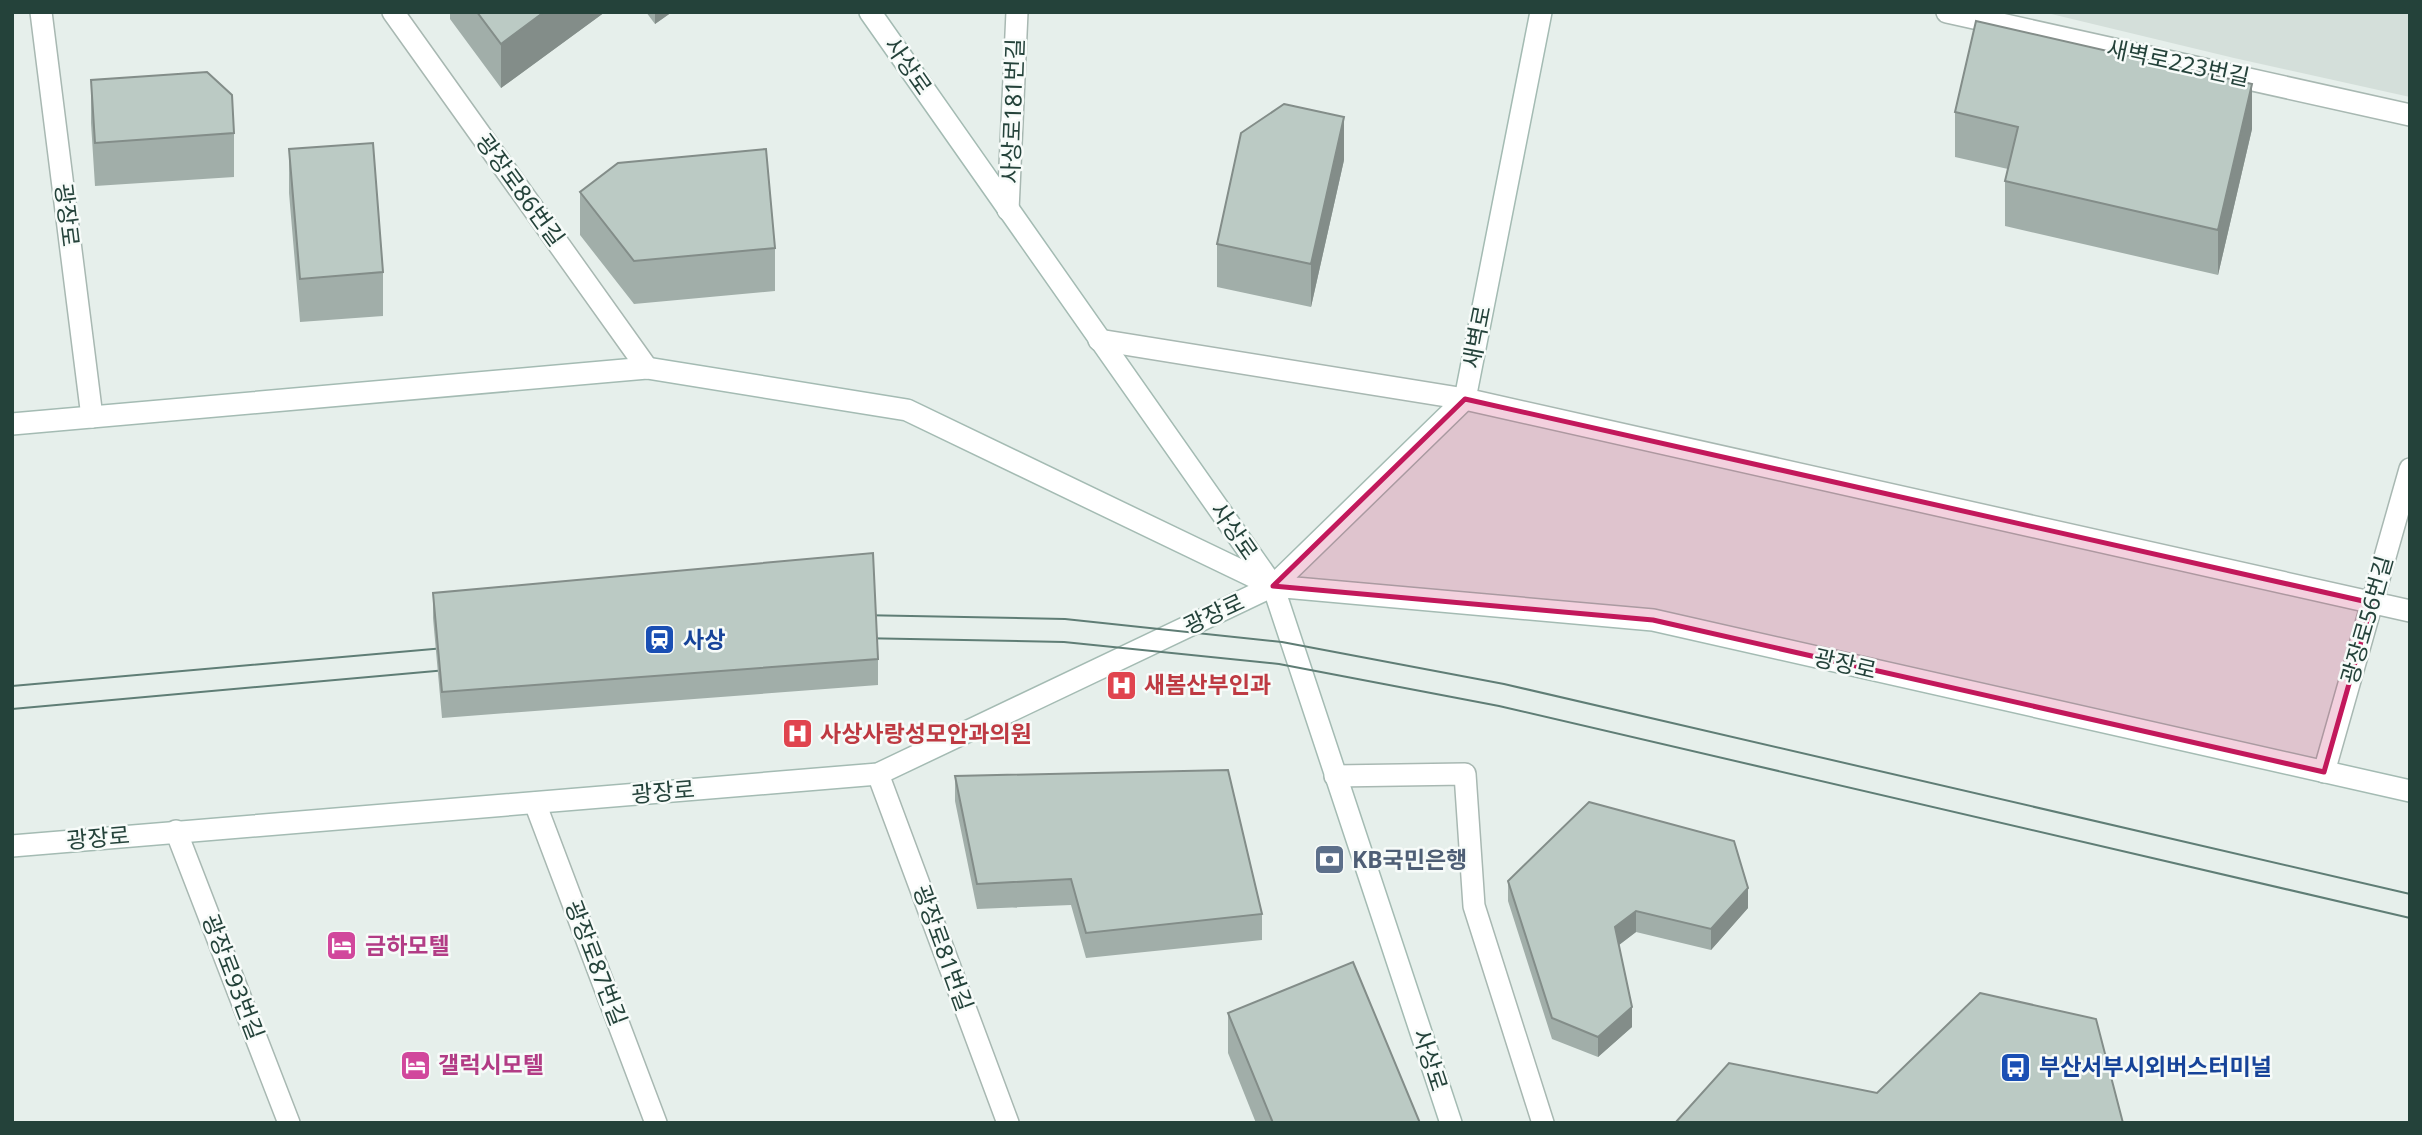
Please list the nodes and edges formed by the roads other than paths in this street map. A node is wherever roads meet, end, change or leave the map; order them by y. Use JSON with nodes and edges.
{"nodes":[{"id":1,"x":41,"y":12,"type":"edge"},
{"id":2,"x":393,"y":12,"type":"edge"},
{"id":3,"x":870,"y":12,"type":"edge"},
{"id":4,"x":1017,"y":12,"type":"edge"},
{"id":5,"x":1541,"y":12,"type":"edge"},
{"id":6,"x":1947,"y":12,"type":"edge"},
{"id":7,"x":2410,"y":115,"type":"edge"},
{"id":8,"x":1008,"y":210,"type":"junction"},
{"id":9,"x":1099,"y":340,"type":"junction"},
{"id":10,"x":647,"y":368,"type":"junction"},
{"id":11,"x":1465,"y":399,"type":"junction"},
{"id":12,"x":92,"y":417,"type":"junction"},
{"id":13,"x":12,"y":424,"type":"edge"},
{"id":14,"x":2410,"y":469,"type":"edge"},
{"id":15,"x":1273,"y":586,"type":"junction"},
{"id":16,"x":2372,"y":603,"type":"junction"},
{"id":17,"x":2410,"y":611,"type":"edge"},
{"id":18,"x":2324,"y":772,"type":"junction"},
{"id":19,"x":878,"y":774,"type":"junction"},
{"id":20,"x":1335,"y":776,"type":"junction"},
{"id":21,"x":2410,"y":791,"type":"edge"},
{"id":22,"x":535,"y":803,"type":"junction"},
{"id":23,"x":176,"y":831,"type":"junction"},
{"id":24,"x":12,"y":846,"type":"edge"},
{"id":25,"x":289,"y":1123,"type":"edge"},
{"id":26,"x":656,"y":1123,"type":"edge"},
{"id":27,"x":1009,"y":1123,"type":"edge"},
{"id":28,"x":1451,"y":1123,"type":"edge"},
{"id":29,"x":1543,"y":1123,"type":"edge"}],
"edges":[{"from":1,"to":12,"type":"main road","name":"광장로"},
{"from":2,"to":10,"type":"main road","name":"광장로86번길"},
{"from":3,"to":8,"type":"main road","name":"사상로"},
{"from":4,"to":8,"type":"main road","name":"사상로181번길"},
{"from":5,"to":11,"type":"main road","name":"새벽로"},
{"from":6,"to":7,"type":"main road","name":"새벽로223번길"},
{"from":8,"to":9,"type":"main road","name":"사상로"},
{"from":9,"to":11,"type":"main road"},
{"from":9,"to":15,"type":"main road","name":"사상로"},
{"from":10,"to":12,"type":"main road","name":"광장로"},
{"from":10,"to":15,"type":"main road","name":"광장로"},
{"from":11,"to":15,"type":"main road","name":"새벽로"},
{"from":11,"to":16,"type":"main road"},
{"from":12,"to":13,"type":"main road","name":"광장로"},
{"from":14,"to":16,"type":"main road","name":"광장로56번길"},
{"from":15,"to":18,"type":"main road","name":"광장로"},
{"from":15,"to":19,"type":"main road","name":"광장로"},
{"from":15,"to":20,"type":"main road","name":"사상로"},
{"from":16,"to":17,"type":"main road"},
{"from":16,"to":18,"type":"main road","name":"광장로56번길"},
{"from":18,"to":21,"type":"main road","name":"광장로"},
{"from":19,"to":22,"type":"main road","name":"광장로"},
{"from":19,"to":27,"type":"main road","name":"광장로81번길"},
{"from":20,"to":28,"type":"main road","name":"사상로"},
{"from":20,"to":29,"type":"main road"},
{"from":22,"to":23,"type":"main road","name":"광장로"},
{"from":22,"to":26,"type":"main road","name":"광장로87번길"},
{"from":23,"to":24,"type":"main road","name":"광장로"},
{"from":23,"to":25,"type":"main road","name":"광장로93번길"}]}
